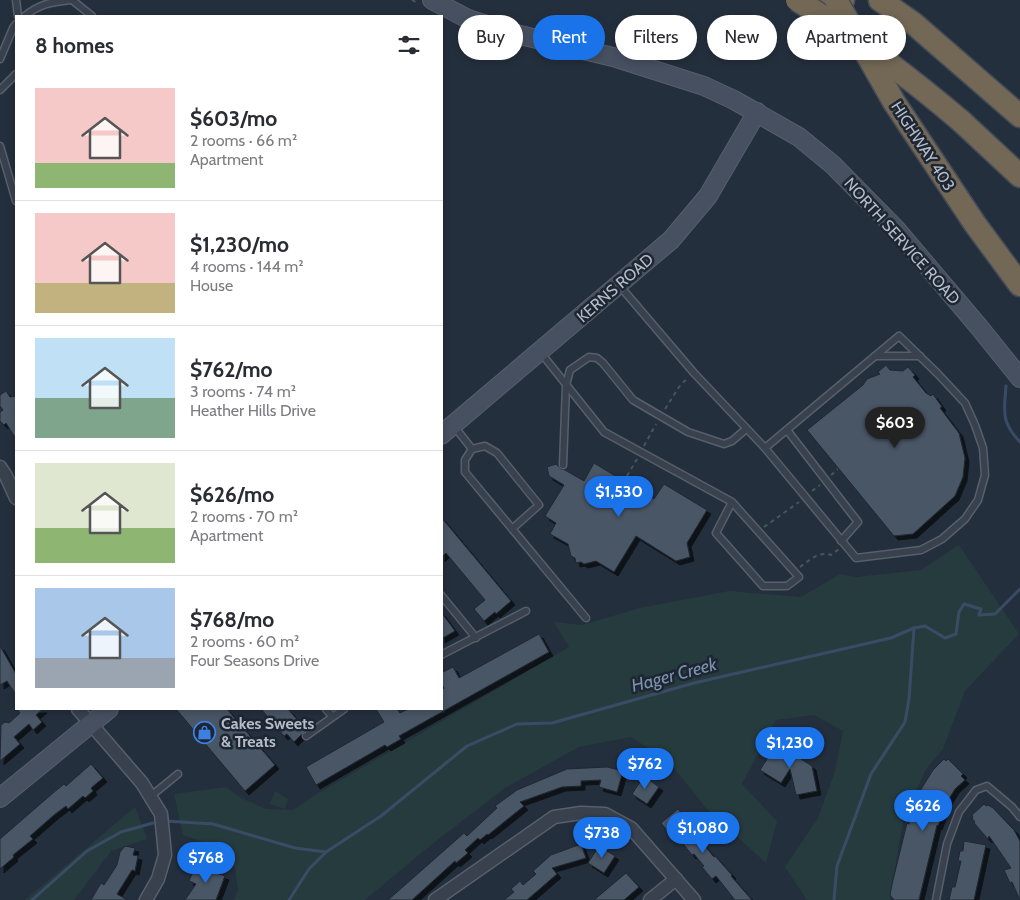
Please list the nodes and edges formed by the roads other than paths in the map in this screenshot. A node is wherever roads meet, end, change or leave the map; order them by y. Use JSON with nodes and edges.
{"nodes":[{"id":1,"x":16,"y":0,"type":"edge"},
{"id":2,"x":71,"y":0,"type":"edge"},
{"id":3,"x":432,"y":0,"type":"edge"},
{"id":4,"x":797,"y":0,"type":"edge"},
{"id":5,"x":810,"y":0,"type":"edge"},
{"id":6,"x":836,"y":0,"type":"edge"},
{"id":7,"x":843,"y":0,"type":"edge"},
{"id":8,"x":880,"y":0,"type":"edge"},
{"id":9,"x":18,"y":15,"type":"edge"},
{"id":10,"x":26,"y":15,"type":"edge"},
{"id":11,"x":91,"y":15,"type":"edge"},
{"id":12,"x":15,"y":25,"type":"edge"},
{"id":13,"x":0,"y":59,"type":"edge"},
{"id":14,"x":15,"y":75,"type":"edge"},
{"id":15,"x":0,"y":90,"type":"edge"},
{"id":16,"x":756,"y":112,"type":"junction"},
{"id":17,"x":1020,"y":116,"type":"edge"},
{"id":18,"x":0,"y":146,"type":"edge"},
{"id":19,"x":1020,"y":176,"type":"edge"},
{"id":20,"x":15,"y":198,"type":"edge"},
{"id":21,"x":619,"y":285,"type":"junction"},
{"id":22,"x":1020,"y":285,"type":"edge"},
{"id":23,"x":540,"y":352,"type":"junction"},
{"id":24,"x":875,"y":356,"type":"junction"},
{"id":25,"x":920,"y":356,"type":"junction"},
{"id":26,"x":1020,"y":378,"type":"edge"},
{"id":27,"x":566,"y":385,"type":"junction"},
{"id":28,"x":746,"y":429,"type":"junction"},
{"id":29,"x":447,"y":430,"type":"edge"},
{"id":30,"x":786,"y":430,"type":"junction"},
{"id":31,"x":765,"y":448,"type":"junction"},
{"id":32,"x":472,"y":449,"type":"junction"},
{"id":33,"x":563,"y":465,"type":"dead end"},
{"id":34,"x":0,"y":468,"type":"edge"},
{"id":35,"x":15,"y":496,"type":"edge"},
{"id":36,"x":732,"y":502,"type":"junction"},
{"id":37,"x":512,"y":529,"type":"junction"},
{"id":38,"x":842,"y":540,"type":"junction"},
{"id":39,"x":443,"y":597,"type":"edge"},
{"id":40,"x":526,"y":611,"type":"dead end"},
{"id":41,"x":586,"y":618,"type":"dead end"},
{"id":42,"x":476,"y":638,"type":"junction"},
{"id":43,"x":443,"y":654,"type":"edge"},
{"id":44,"x":79,"y":710,"type":"edge"},
{"id":45,"x":108,"y":710,"type":"edge"},
{"id":46,"x":327,"y":710,"type":"edge"},
{"id":47,"x":342,"y":710,"type":"edge"},
{"id":48,"x":332,"y":716,"type":"junction"},
{"id":49,"x":90,"y":724,"type":"junction"},
{"id":50,"x":306,"y":736,"type":"dead end"},
{"id":51,"x":178,"y":774,"type":"dead end"},
{"id":52,"x":150,"y":796,"type":"junction"},
{"id":53,"x":0,"y":798,"type":"edge"},
{"id":54,"x":1020,"y":817,"type":"edge"},
{"id":55,"x":676,"y":879,"type":"junction"},
{"id":56,"x":146,"y":900,"type":"edge"},
{"id":57,"x":435,"y":900,"type":"edge"},
{"id":58,"x":650,"y":900,"type":"edge"},
{"id":59,"x":694,"y":900,"type":"edge"},
{"id":60,"x":936,"y":900,"type":"edge"}],
"edges":[{"from":1,"to":9,"type":"lane"},
{"from":2,"to":10,"type":"lane"},
{"from":2,"to":11,"type":"lane"},
{"from":3,"to":16,"type":"street","name":"NORTH SERVICE ROAD"},
{"from":4,"to":19,"type":"highway","bridge":true},
{"from":5,"to":7,"type":"highway"},
{"from":6,"to":22,"type":"highway","name":"HIGHWAY 403","bridge":true},
{"from":8,"to":17,"type":"highway"},
{"from":12,"to":13,"type":"lane"},
{"from":14,"to":15,"type":"lane"},
{"from":16,"to":21,"type":"street","name":"KERNS ROAD"},
{"from":16,"to":26,"type":"street","name":"NORTH SERVICE ROAD"},
{"from":18,"to":20,"type":"lane"},
{"from":21,"to":23,"type":"street","name":"KERNS ROAD"},
{"from":21,"to":28,"type":"lane"},
{"from":23,"to":27,"type":"lane"},
{"from":23,"to":29,"type":"street","name":"KERNS ROAD"},
{"from":24,"to":25,"type":"lane"},
{"from":24,"to":25,"type":"lane"},
{"from":24,"to":30,"type":"lane"},
{"from":25,"to":38,"type":"lane"},
{"from":27,"to":28,"type":"lane"},
{"from":27,"to":33,"type":"lane"},
{"from":27,"to":36,"type":"lane"},
{"from":28,"to":31,"type":"lane"},
{"from":29,"to":32,"type":"lane"},
{"from":30,"to":31,"type":"lane"},
{"from":30,"to":38,"type":"lane"},
{"from":31,"to":38,"type":"lane"},
{"from":32,"to":37,"type":"lane"},
{"from":32,"to":37,"type":"lane"},
{"from":34,"to":35,"type":"street"},
{"from":36,"to":36,"type":"lane"},
{"from":37,"to":41,"type":"lane"},
{"from":39,"to":42,"type":"lane"},
{"from":40,"to":42,"type":"lane"},
{"from":42,"to":43,"type":"lane"},
{"from":44,"to":49,"type":"street"},
{"from":45,"to":49,"type":"street"},
{"from":46,"to":48,"type":"lane"},
{"from":47,"to":48,"type":"lane"},
{"from":48,"to":50,"type":"lane"},
{"from":49,"to":52,"type":"street"},
{"from":49,"to":53,"type":"street"},
{"from":51,"to":52,"type":"lane"},
{"from":52,"to":56,"type":"street"},
{"from":54,"to":60,"type":"lane"},
{"from":55,"to":57,"type":"street"},
{"from":55,"to":58,"type":"street"},
{"from":55,"to":59,"type":"street"}]}
